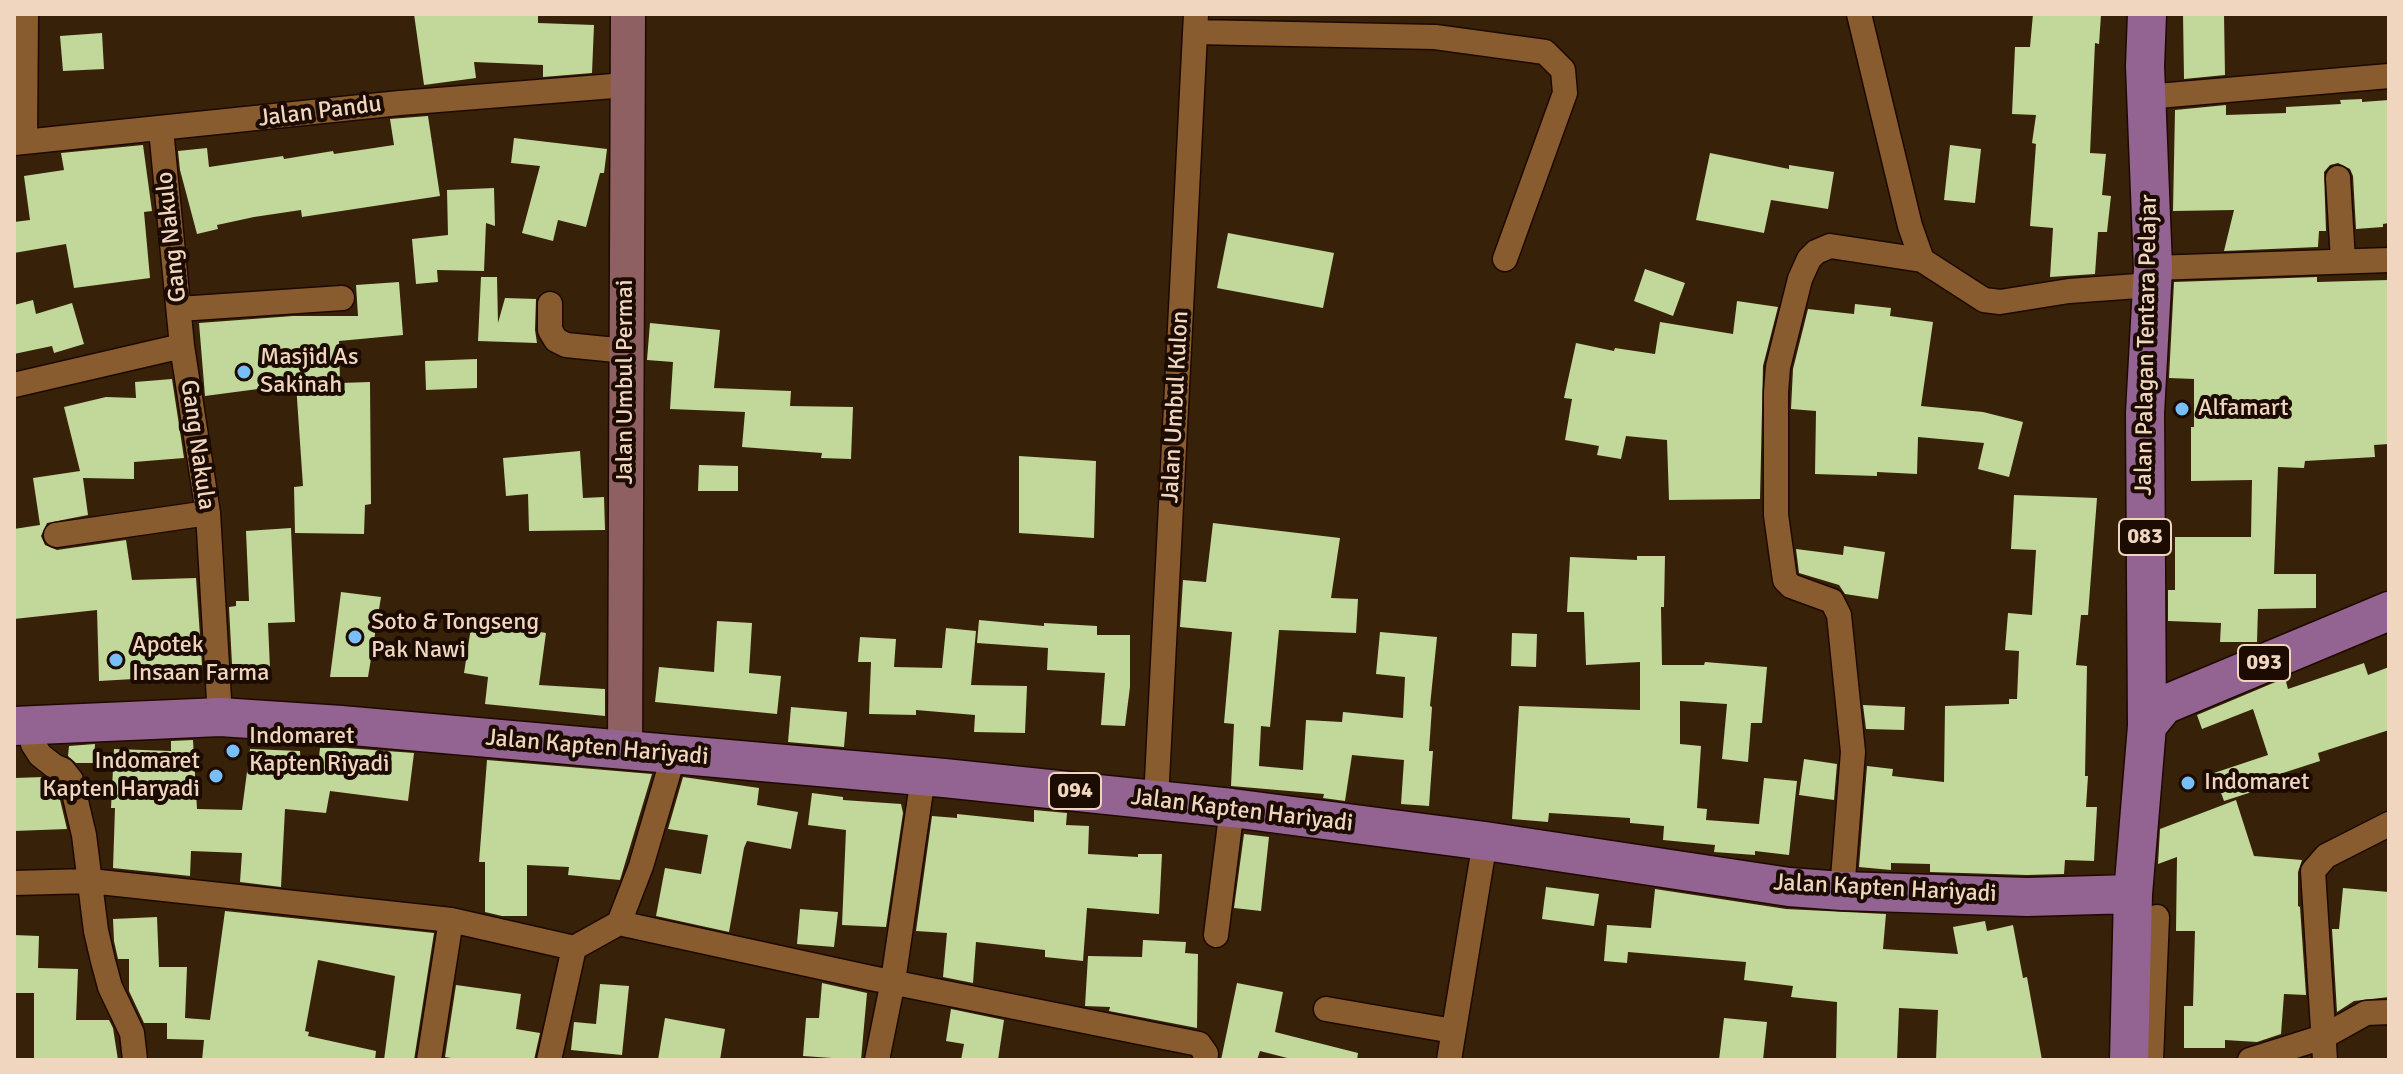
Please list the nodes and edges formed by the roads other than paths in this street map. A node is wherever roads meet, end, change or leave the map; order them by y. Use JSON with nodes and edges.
{"nodes":[{"id":1,"x":26,"y":14,"type":"edge"},
{"id":2,"x":628,"y":14,"type":"edge"},
{"id":3,"x":1859,"y":14,"type":"edge"},
{"id":4,"x":2147,"y":14,"type":"edge"},
{"id":5,"x":1195,"y":23,"type":"edge"},
{"id":6,"x":2389,"y":76,"type":"edge"},
{"id":7,"x":626,"y":85,"type":"junction"},
{"id":8,"x":2146,"y":97,"type":"junction"},
{"id":9,"x":161,"y":129,"type":"junction"},
{"id":10,"x":20,"y":142,"type":"edge"},
{"id":11,"x":2338,"y":178,"type":"dead end"},
{"id":12,"x":1505,"y":259,"type":"dead end"},
{"id":13,"x":1922,"y":260,"type":"junction"},
{"id":14,"x":2343,"y":260,"type":"junction"},
{"id":15,"x":2389,"y":260,"type":"edge"},
{"id":16,"x":2152,"y":276,"type":"junction"},
{"id":17,"x":342,"y":298,"type":"dead end"},
{"id":18,"x":550,"y":304,"type":"dead end"},
{"id":19,"x":179,"y":309,"type":"junction"},
{"id":20,"x":182,"y":346,"type":"junction"},
{"id":21,"x":626,"y":351,"type":"junction"},
{"id":22,"x":14,"y":385,"type":"edge"},
{"id":23,"x":208,"y":513,"type":"junction"},
{"id":24,"x":56,"y":535,"type":"dead end"},
{"id":25,"x":2389,"y":611,"type":"edge"},
{"id":26,"x":220,"y":717,"type":"junction"},
{"id":27,"x":21,"y":726,"type":"edge"},
{"id":28,"x":2147,"y":726,"type":"junction"},
{"id":29,"x":625,"y":750,"type":"junction"},
{"id":30,"x":674,"y":754,"type":"junction"},
{"id":31,"x":923,"y":777,"type":"junction"},
{"id":32,"x":1156,"y":800,"type":"junction"},
{"id":33,"x":1232,"y":808,"type":"junction"},
{"id":34,"x":2389,"y":824,"type":"edge"},
{"id":35,"x":1485,"y":841,"type":"junction"},
{"id":36,"x":90,"y":881,"type":"junction"},
{"id":37,"x":14,"y":883,"type":"edge"},
{"id":38,"x":1842,"y":891,"type":"junction"},
{"id":39,"x":2145,"y":906,"type":"junction"},
{"id":40,"x":451,"y":920,"type":"junction"},
{"id":41,"x":619,"y":923,"type":"junction"},
{"id":42,"x":1216,"y":935,"type":"dead end"},
{"id":43,"x":574,"y":948,"type":"junction"},
{"id":44,"x":893,"y":981,"type":"junction"},
{"id":45,"x":1326,"y":1009,"type":"dead end"},
{"id":46,"x":2389,"y":1012,"type":"edge"},
{"id":47,"x":1453,"y":1031,"type":"junction"},
{"id":48,"x":2324,"y":1048,"type":"edge"},
{"id":49,"x":135,"y":1060,"type":"edge"},
{"id":50,"x":429,"y":1060,"type":"edge"},
{"id":51,"x":549,"y":1060,"type":"edge"},
{"id":52,"x":877,"y":1060,"type":"edge"},
{"id":53,"x":1205,"y":1060,"type":"edge"},
{"id":54,"x":1449,"y":1060,"type":"edge"},
{"id":55,"x":2129,"y":1060,"type":"edge"},
{"id":56,"x":2151,"y":1060,"type":"edge"},
{"id":57,"x":2250,"y":1060,"type":"edge"}],
"edges":[{"from":1,"to":10,"type":"street"},
{"from":2,"to":7,"type":"main road","name":"Jalan Umbul Permai"},
{"from":3,"to":13,"type":"street"},
{"from":4,"to":8,"type":"main road","name":"Jalan Palagan Tentara Pelajar","number":"083"},
{"from":5,"to":12,"type":"street"},
{"from":5,"to":32,"type":"street","name":"Jalan Umbul Kulon"},
{"from":6,"to":8,"type":"street"},
{"from":7,"to":9,"type":"street","name":"Jalan Pandu"},
{"from":7,"to":21,"type":"main road","name":"Jalan Umbul Permai"},
{"from":8,"to":16,"type":"main road","name":"Jalan Palagan Tentara Pelajar","number":"083"},
{"from":9,"to":10,"type":"street","name":"Jalan Pandu"},
{"from":9,"to":19,"type":"street","name":"Gang Nakulo"},
{"from":11,"to":14,"type":"street"},
{"from":13,"to":16,"type":"street"},
{"from":13,"to":38,"type":"street"},
{"from":14,"to":15,"type":"street"},
{"from":14,"to":16,"type":"street"},
{"from":16,"to":28,"type":"main road","name":"Jalan Palagan Tentara Pelajar","number":"083"},
{"from":17,"to":19,"type":"street"},
{"from":18,"to":21,"type":"street"},
{"from":19,"to":20,"type":"street","name":"Gang Nakulo"},
{"from":20,"to":22,"type":"street","name":"Gang Nakula"},
{"from":20,"to":23,"type":"street","name":"Gang Nakula"},
{"from":21,"to":29,"type":"main road","name":"Jalan Umbul Permai"},
{"from":23,"to":24,"type":"street"},
{"from":23,"to":26,"type":"street","name":"Gang Nakula"},
{"from":25,"to":28,"type":"main road","number":"093"},
{"from":26,"to":27,"type":"main road","name":"Jalan Kapten Hariyadi","number":"094"},
{"from":26,"to":29,"type":"main road","name":"Jalan Kapten Hariyadi","number":"094"},
{"from":27,"to":36,"type":"street"},
{"from":28,"to":39,"type":"main road","name":"Jalan Palagan Tentara Pelajar","number":"083"},
{"from":29,"to":30,"type":"main road","name":"Jalan Kapten Hariyadi","number":"094"},
{"from":30,"to":31,"type":"main road","name":"Jalan Kapten Hariyadi","number":"094"},
{"from":30,"to":41,"type":"street"},
{"from":31,"to":32,"type":"main road","name":"Jalan Kapten Hariyadi","number":"094"},
{"from":31,"to":44,"type":"street"},
{"from":32,"to":33,"type":"main road","name":"Jalan Kapten Hariyadi","number":"094"},
{"from":33,"to":35,"type":"main road","name":"Jalan Kapten Hariyadi","number":"094"},
{"from":33,"to":42,"type":"street"},
{"from":34,"to":48,"type":"street"},
{"from":35,"to":38,"type":"main road","name":"Jalan Kapten Hariyadi","number":"094"},
{"from":35,"to":47,"type":"street"},
{"from":36,"to":37,"type":"street"},
{"from":36,"to":40,"type":"street"},
{"from":36,"to":49,"type":"street"},
{"from":38,"to":39,"type":"main road","name":"Jalan Kapten Hariyadi","number":"094"},
{"from":39,"to":55,"type":"main road","name":"Jalan Palagan Tentara Pelajar","number":"083"},
{"from":39,"to":56,"type":"street"},
{"from":40,"to":43,"type":"street"},
{"from":40,"to":50,"type":"street"},
{"from":41,"to":43,"type":"street"},
{"from":41,"to":44,"type":"street"},
{"from":43,"to":51,"type":"street"},
{"from":44,"to":52,"type":"street"},
{"from":44,"to":53,"type":"street"},
{"from":45,"to":47,"type":"street"},
{"from":46,"to":48,"type":"street"},
{"from":47,"to":54,"type":"street"},
{"from":48,"to":57,"type":"street"}]}
